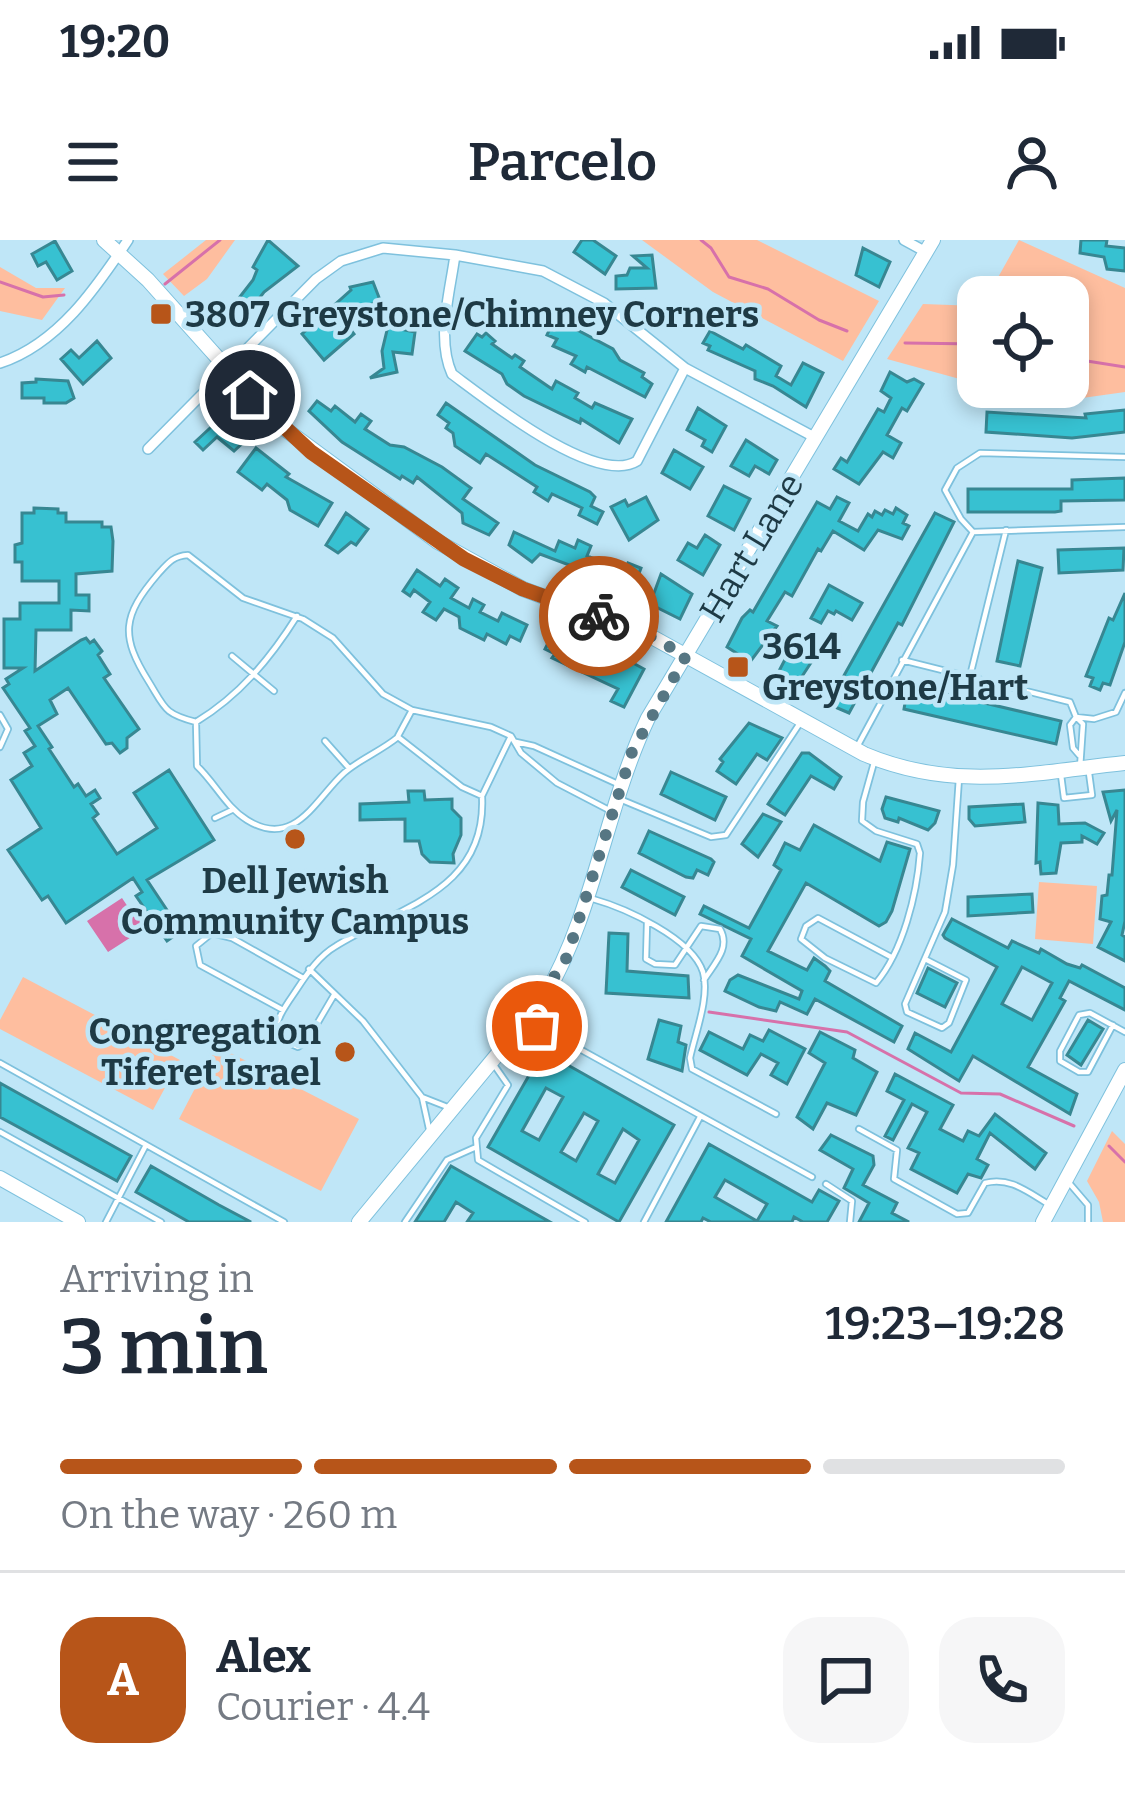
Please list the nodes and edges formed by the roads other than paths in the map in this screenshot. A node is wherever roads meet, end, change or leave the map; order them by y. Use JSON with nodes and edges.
{"nodes":[{"id":1,"x":104,"y":240,"type":"edge"},
{"id":2,"x":904,"y":240,"type":"edge"},
{"id":3,"x":124,"y":246,"type":"edge"},
{"id":4,"x":930,"y":246,"type":"edge"},
{"id":5,"x":455,"y":255,"type":"junction"},
{"id":6,"x":0,"y":364,"type":"edge"},
{"id":7,"x":685,"y":368,"type":"junction"},
{"id":8,"x":226,"y":369,"type":"junction"},
{"id":9,"x":816,"y":438,"type":"junction"},
{"id":10,"x":148,"y":449,"type":"dead end"},
{"id":11,"x":1125,"y":457,"type":"edge"},
{"id":12,"x":1125,"y":526,"type":"edge"},
{"id":13,"x":1006,"y":530,"type":"junction"},
{"id":14,"x":973,"y":532,"type":"junction"},
{"id":15,"x":296,"y":616,"type":"junction"},
{"id":16,"x":232,"y":656,"type":"dead end"},
{"id":17,"x":686,"y":656,"type":"junction"},
{"id":18,"x":902,"y":660,"type":"junction"},
{"id":19,"x":254,"y":674,"type":"junction"},
{"id":20,"x":970,"y":677,"type":"junction"},
{"id":21,"x":274,"y":691,"type":"dead end"},
{"id":22,"x":1125,"y":693,"type":"edge"},
{"id":23,"x":412,"y":710,"type":"junction"},
{"id":24,"x":0,"y":715,"type":"edge"},
{"id":25,"x":1076,"y":717,"type":"junction"},
{"id":26,"x":802,"y":720,"type":"junction"},
{"id":27,"x":196,"y":722,"type":"junction"},
{"id":28,"x":398,"y":736,"type":"junction"},
{"id":29,"x":513,"y":739,"type":"junction"},
{"id":30,"x":325,"y":741,"type":"dead end"},
{"id":31,"x":0,"y":747,"type":"edge"},
{"id":32,"x":856,"y":750,"type":"junction"},
{"id":33,"x":875,"y":759,"type":"junction"},
{"id":34,"x":1082,"y":763,"type":"junction"},
{"id":35,"x":1125,"y":763,"type":"edge"},
{"id":36,"x":350,"y":768,"type":"junction"},
{"id":37,"x":1060,"y":770,"type":"junction"},
{"id":38,"x":958,"y":778,"type":"junction"},
{"id":39,"x":482,"y":796,"type":"junction"},
{"id":40,"x":616,"y":798,"type":"junction"},
{"id":41,"x":232,"y":810,"type":"junction"},
{"id":42,"x":214,"y":818,"type":"dead end"},
{"id":43,"x":588,"y":897,"type":"junction"},
{"id":44,"x":647,"y":923,"type":"junction"},
{"id":45,"x":685,"y":944,"type":"junction"},
{"id":46,"x":891,"y":957,"type":"junction"},
{"id":47,"x":926,"y":959,"type":"junction"},
{"id":48,"x":310,"y":969,"type":"junction"},
{"id":49,"x":304,"y":979,"type":"junction"},
{"id":50,"x":704,"y":980,"type":"junction"},
{"id":51,"x":334,"y":995,"type":"junction"},
{"id":52,"x":284,"y":1010,"type":"junction"},
{"id":53,"x":526,"y":1021,"type":"junction"},
{"id":54,"x":1113,"y":1025,"type":"junction"},
{"id":55,"x":1125,"y":1032,"type":"edge"},
{"id":56,"x":492,"y":1062,"type":"junction"},
{"id":57,"x":0,"y":1063,"type":"edge"},
{"id":58,"x":1125,"y":1070,"type":"edge"},
{"id":59,"x":1118,"y":1096,"type":"edge"},
{"id":60,"x":422,"y":1097,"type":"junction"},
{"id":61,"x":453,"y":1110,"type":"junction"},
{"id":62,"x":776,"y":1114,"type":"dead end"},
{"id":63,"x":700,"y":1118,"type":"junction"},
{"id":64,"x":859,"y":1130,"type":"dead end"},
{"id":65,"x":0,"y":1132,"type":"edge"},
{"id":66,"x":431,"y":1136,"type":"junction"},
{"id":67,"x":146,"y":1145,"type":"junction"},
{"id":68,"x":474,"y":1148,"type":"junction"},
{"id":69,"x":0,"y":1178,"type":"edge"},
{"id":70,"x":812,"y":1178,"type":"dead end"},
{"id":71,"x":1065,"y":1180,"type":"junction"},
{"id":72,"x":826,"y":1184,"type":"dead end"},
{"id":73,"x":120,"y":1199,"type":"junction"},
{"id":74,"x":1051,"y":1206,"type":"junction"},
{"id":75,"x":77,"y":1222,"type":"edge"},
{"id":76,"x":106,"y":1222,"type":"edge"},
{"id":77,"x":161,"y":1222,"type":"edge"},
{"id":78,"x":284,"y":1222,"type":"edge"},
{"id":79,"x":359,"y":1222,"type":"edge"},
{"id":80,"x":405,"y":1222,"type":"edge"},
{"id":81,"x":585,"y":1222,"type":"edge"},
{"id":82,"x":644,"y":1222,"type":"edge"},
{"id":83,"x":850,"y":1222,"type":"edge"},
{"id":84,"x":1042,"y":1222,"type":"edge"},
{"id":85,"x":1088,"y":1222,"type":"edge"}],
"edges":[{"from":1,"to":3,"type":"street"},
{"from":2,"to":4,"type":"street"},
{"from":3,"to":6,"type":"street"},
{"from":3,"to":8,"type":"street"},
{"from":4,"to":9,"type":"street","name":"Hart Lane"},
{"from":5,"to":7,"type":"street"},
{"from":5,"to":7,"type":"street"},
{"from":5,"to":8,"type":"street"},
{"from":7,"to":9,"type":"street"},
{"from":8,"to":10,"type":"street"},
{"from":8,"to":17,"type":"street"},
{"from":9,"to":17,"type":"street","name":"Hart Lane"},
{"from":11,"to":14,"type":"lane"},
{"from":12,"to":13,"type":"lane"},
{"from":13,"to":14,"type":"lane"},
{"from":13,"to":20,"type":"lane"},
{"from":14,"to":18,"type":"lane"},
{"from":15,"to":19,"type":"lane"},
{"from":15,"to":23,"type":"lane"},
{"from":15,"to":27,"type":"lane"},
{"from":16,"to":19,"type":"lane"},
{"from":17,"to":26,"type":"street"},
{"from":17,"to":40,"type":"street","name":"Hart Lane"},
{"from":18,"to":20,"type":"lane"},
{"from":18,"to":32,"type":"lane"},
{"from":19,"to":21,"type":"lane"},
{"from":19,"to":27,"type":"lane"},
{"from":20,"to":25,"type":"lane"},
{"from":22,"to":25,"type":"lane"},
{"from":23,"to":28,"type":"lane"},
{"from":23,"to":29,"type":"lane"},
{"from":24,"to":31,"type":"lane"},
{"from":25,"to":34,"type":"lane"},
{"from":26,"to":32,"type":"street"},
{"from":26,"to":40,"type":"lane"},
{"from":27,"to":41,"type":"lane"},
{"from":28,"to":36,"type":"lane"},
{"from":28,"to":39,"type":"lane"},
{"from":29,"to":39,"type":"lane"},
{"from":29,"to":40,"type":"lane"},
{"from":29,"to":40,"type":"lane"},
{"from":30,"to":36,"type":"lane"},
{"from":32,"to":33,"type":"street"},
{"from":33,"to":38,"type":"street"},
{"from":33,"to":46,"type":"lane"},
{"from":34,"to":35,"type":"street"},
{"from":34,"to":37,"type":"street"},
{"from":34,"to":37,"type":"lane"},
{"from":36,"to":41,"type":"lane"},
{"from":37,"to":38,"type":"street"},
{"from":38,"to":47,"type":"lane"},
{"from":39,"to":48,"type":"lane"},
{"from":40,"to":43,"type":"street","name":"Hart Lane"},
{"from":41,"to":42,"type":"lane"},
{"from":43,"to":44,"type":"lane"},
{"from":43,"to":53,"type":"street","name":"Hart Lane"},
{"from":44,"to":45,"type":"lane"},
{"from":44,"to":45,"type":"lane"},
{"from":45,"to":50,"type":"lane"},
{"from":45,"to":50,"type":"lane"},
{"from":46,"to":46,"type":"lane"},
{"from":47,"to":47,"type":"lane"},
{"from":48,"to":49,"type":"lane"},
{"from":48,"to":51,"type":"lane"},
{"from":49,"to":52,"type":"lane"},
{"from":49,"to":52,"type":"lane"},
{"from":50,"to":62,"type":"lane"},
{"from":51,"to":52,"type":"lane"},
{"from":51,"to":60,"type":"lane"},
{"from":53,"to":56,"type":"street","name":"Hart Lane"},
{"from":53,"to":63,"type":"lane"},
{"from":54,"to":54,"type":"lane"},
{"from":54,"to":55,"type":"lane"},
{"from":56,"to":61,"type":"street","name":"Hart Lane"},
{"from":56,"to":68,"type":"lane"},
{"from":57,"to":67,"type":"lane"},
{"from":58,"to":59,"type":"street"},
{"from":59,"to":71,"type":"street"},
{"from":60,"to":61,"type":"lane"},
{"from":60,"to":66,"type":"lane"},
{"from":61,"to":66,"type":"street","name":"Hart Lane"},
{"from":63,"to":70,"type":"lane"},
{"from":63,"to":82,"type":"lane"},
{"from":64,"to":74,"type":"lane"},
{"from":65,"to":73,"type":"lane"},
{"from":66,"to":79,"type":"street","name":"Hart Lane"},
{"from":67,"to":73,"type":"lane"},
{"from":67,"to":78,"type":"lane"},
{"from":68,"to":80,"type":"lane"},
{"from":68,"to":81,"type":"lane"},
{"from":69,"to":75,"type":"street"},
{"from":71,"to":74,"type":"street"},
{"from":71,"to":85,"type":"lane"},
{"from":72,"to":83,"type":"lane"},
{"from":73,"to":76,"type":"lane"},
{"from":73,"to":77,"type":"lane"},
{"from":74,"to":84,"type":"street"}]}
